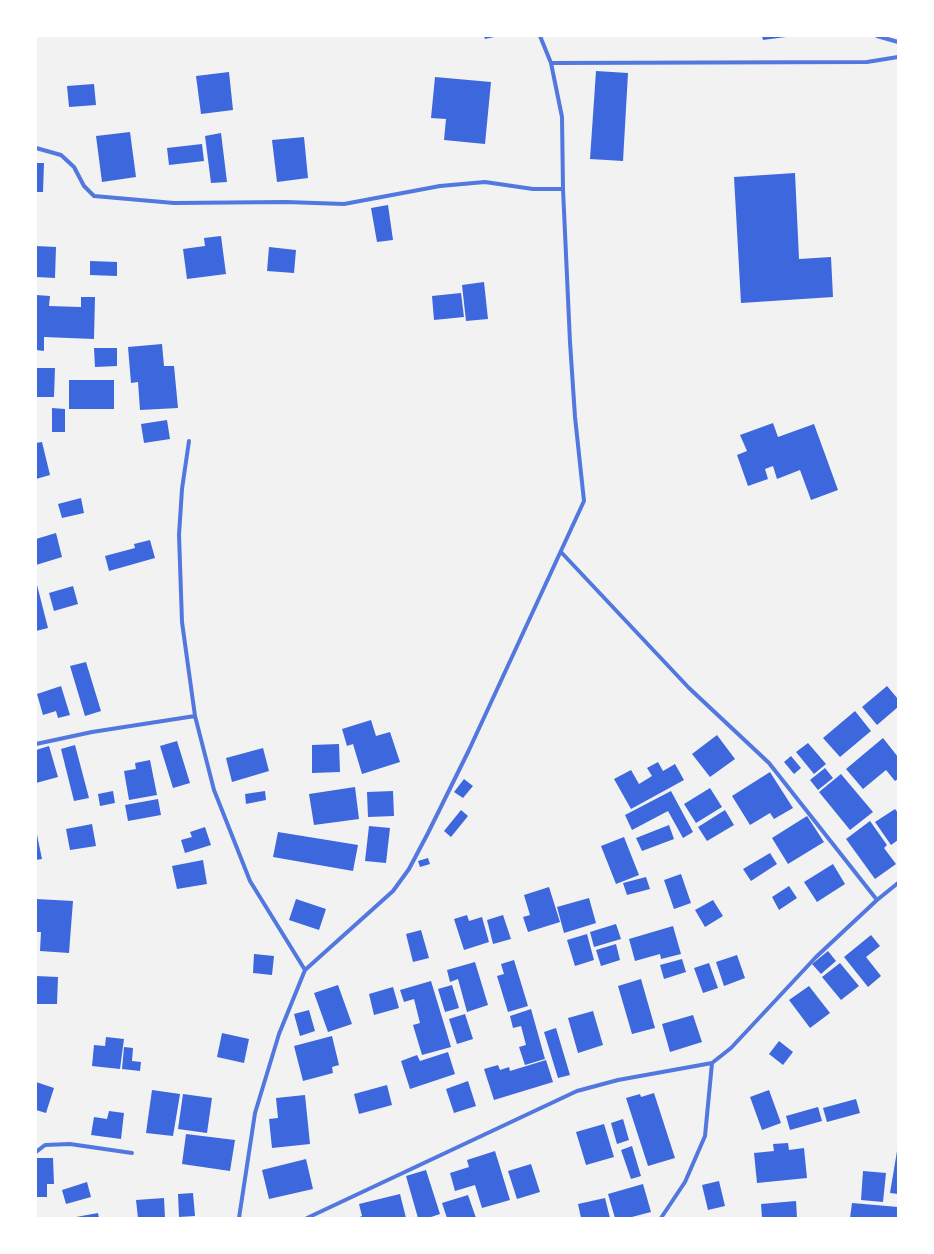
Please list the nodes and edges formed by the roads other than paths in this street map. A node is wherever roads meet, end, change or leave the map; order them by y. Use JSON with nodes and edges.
{"nodes":[{"id":1,"x":540,"y":36,"type":"edge"},
{"id":2,"x":877,"y":36,"type":"edge"},
{"id":3,"x":898,"y":42,"type":"edge"},
{"id":4,"x":898,"y":57,"type":"edge"},
{"id":5,"x":551,"y":63,"type":"junction"},
{"id":6,"x":36,"y":148,"type":"edge"},
{"id":7,"x":563,"y":189,"type":"junction"},
{"id":8,"x":189,"y":441,"type":"dead end"},
{"id":9,"x":561,"y":552,"type":"junction"},
{"id":10,"x":194,"y":716,"type":"junction"},
{"id":11,"x":36,"y":744,"type":"edge"},
{"id":12,"x":898,"y":883,"type":"edge"},
{"id":13,"x":876,"y":900,"type":"junction"},
{"id":14,"x":305,"y":970,"type":"junction"},
{"id":15,"x":712,"y":1063,"type":"junction"},
{"id":16,"x":36,"y":1152,"type":"edge"},
{"id":17,"x":132,"y":1153,"type":"dead end"},
{"id":18,"x":239,"y":1218,"type":"edge"},
{"id":19,"x":306,"y":1218,"type":"edge"},
{"id":20,"x":661,"y":1218,"type":"edge"}],
"edges":[{"from":1,"to":5,"type":"street"},
{"from":2,"to":3,"type":"street"},
{"from":4,"to":5,"type":"street"},
{"from":5,"to":7,"type":"street"},
{"from":6,"to":7,"type":"street"},
{"from":7,"to":9,"type":"street"},
{"from":8,"to":10,"type":"street"},
{"from":9,"to":13,"type":"street"},
{"from":9,"to":14,"type":"street"},
{"from":10,"to":11,"type":"street"},
{"from":10,"to":14,"type":"street"},
{"from":12,"to":13,"type":"street"},
{"from":13,"to":15,"type":"street"},
{"from":14,"to":18,"type":"street"},
{"from":15,"to":19,"type":"street"},
{"from":15,"to":20,"type":"street"},
{"from":16,"to":17,"type":"street"}]}
